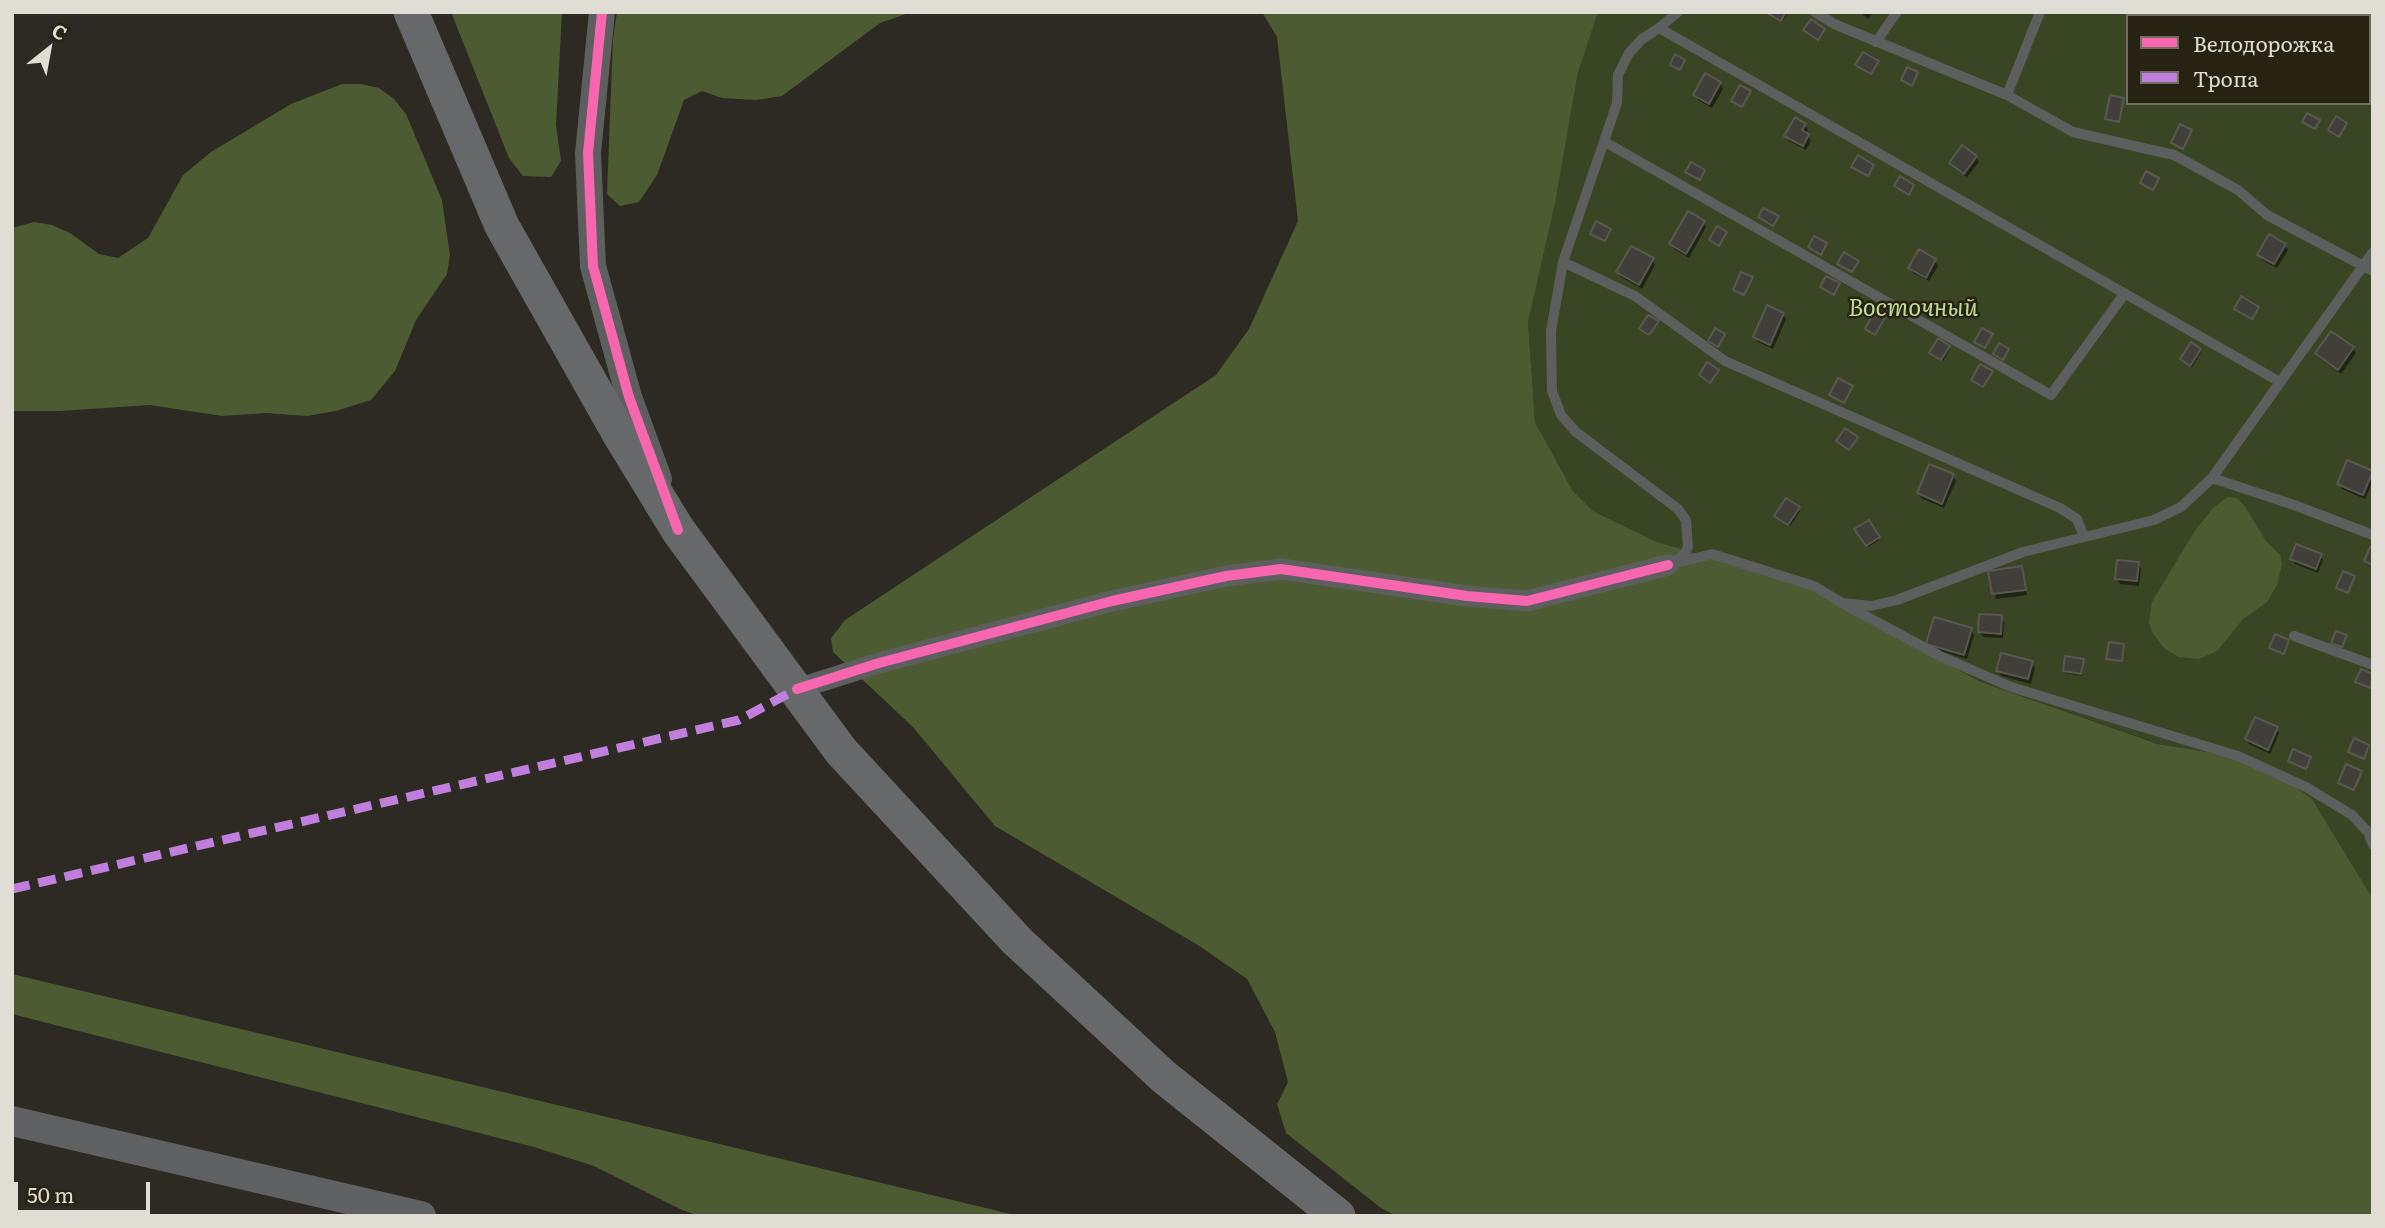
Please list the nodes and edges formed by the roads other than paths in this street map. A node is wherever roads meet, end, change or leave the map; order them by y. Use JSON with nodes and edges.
{"nodes":[{"id":1,"x":411,"y":12,"type":"edge"},
{"id":2,"x":602,"y":12,"type":"edge"},
{"id":3,"x":1678,"y":12,"type":"edge"},
{"id":4,"x":1815,"y":12,"type":"edge"},
{"id":5,"x":1897,"y":12,"type":"edge"},
{"id":6,"x":2040,"y":12,"type":"edge"},
{"id":7,"x":1659,"y":28,"type":"junction"},
{"id":8,"x":1876,"y":42,"type":"junction"},
{"id":9,"x":2007,"y":95,"type":"junction"},
{"id":10,"x":1605,"y":142,"type":"junction"},
{"id":11,"x":2373,"y":252,"type":"edge"},
{"id":12,"x":1563,"y":262,"type":"junction"},
{"id":13,"x":2367,"y":269,"type":"edge"},
{"id":14,"x":2125,"y":293,"type":"junction"},
{"id":15,"x":2280,"y":382,"type":"junction"},
{"id":16,"x":2213,"y":478,"type":"junction"},
{"id":17,"x":678,"y":530,"type":"junction"},
{"id":18,"x":2373,"y":535,"type":"edge"},
{"id":19,"x":2084,"y":537,"type":"junction"},
{"id":20,"x":1668,"y":565,"type":"junction"},
{"id":21,"x":1842,"y":603,"type":"junction"},
{"id":22,"x":2294,"y":636,"type":"dead end"},
{"id":23,"x":2373,"y":665,"type":"edge"},
{"id":24,"x":797,"y":690,"type":"junction"},
{"id":25,"x":2373,"y":845,"type":"edge"},
{"id":26,"x":12,"y":1121,"type":"edge"},
{"id":27,"x":421,"y":1216,"type":"edge"},
{"id":28,"x":1338,"y":1216,"type":"edge"}],
"edges":[{"from":1,"to":17,"type":"main road"},
{"from":2,"to":17,"type":"street"},
{"from":3,"to":7,"type":"lane"},
{"from":4,"to":8,"type":"lane"},
{"from":5,"to":8,"type":"lane"},
{"from":6,"to":9,"type":"lane"},
{"from":7,"to":10,"type":"lane"},
{"from":7,"to":14,"type":"lane"},
{"from":8,"to":9,"type":"lane"},
{"from":9,"to":13,"type":"lane"},
{"from":10,"to":12,"type":"lane"},
{"from":10,"to":14,"type":"lane"},
{"from":11,"to":13,"type":"lane"},
{"from":12,"to":19,"type":"lane"},
{"from":12,"to":20,"type":"lane"},
{"from":13,"to":15,"type":"lane"},
{"from":14,"to":15,"type":"lane"},
{"from":15,"to":16,"type":"lane"},
{"from":16,"to":18,"type":"lane"},
{"from":16,"to":19,"type":"lane"},
{"from":17,"to":24,"type":"main road"},
{"from":19,"to":21,"type":"lane"},
{"from":20,"to":21,"type":"lane"},
{"from":20,"to":24,"type":"street"},
{"from":21,"to":25,"type":"lane"},
{"from":22,"to":23,"type":"lane"},
{"from":24,"to":28,"type":"main road"},
{"from":26,"to":27,"type":"main road"}]}
